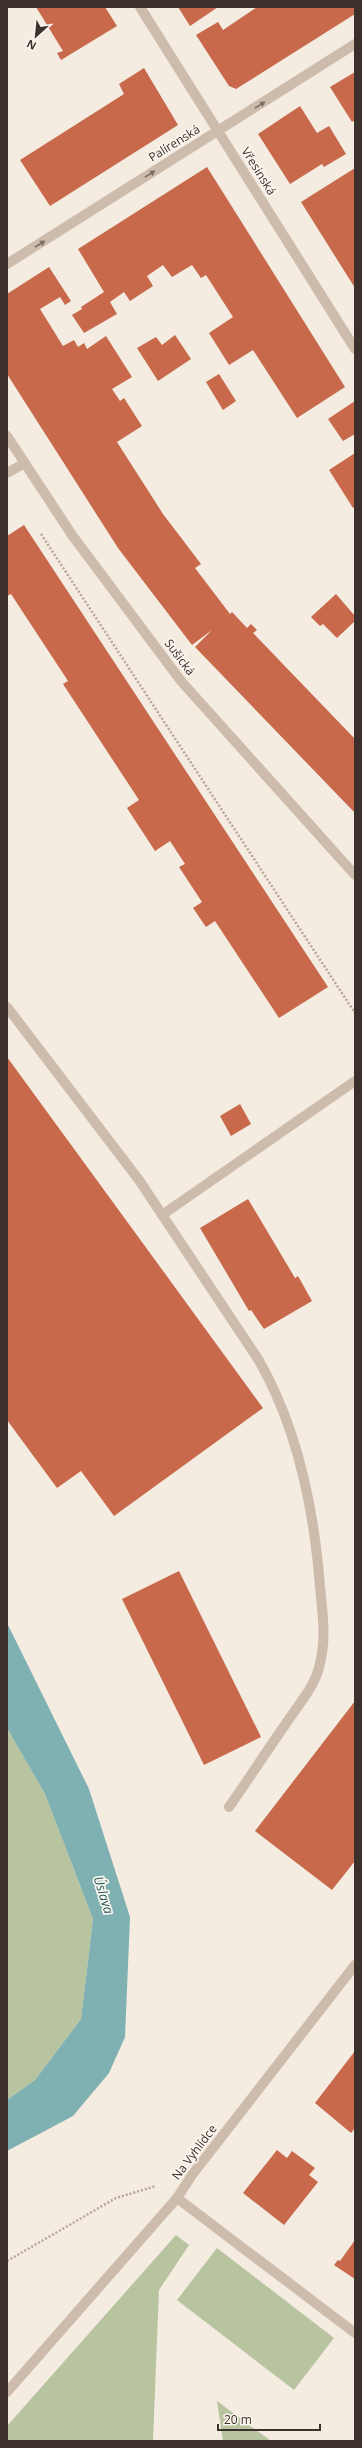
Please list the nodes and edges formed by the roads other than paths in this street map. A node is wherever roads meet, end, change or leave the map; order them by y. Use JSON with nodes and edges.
{"nodes":[{"id":1,"x":140,"y":7,"type":"edge"},
{"id":2,"x":355,"y":44,"type":"edge"},
{"id":3,"x":219,"y":131,"type":"junction"},
{"id":4,"x":7,"y":264,"type":"edge"},
{"id":5,"x":355,"y":349,"type":"edge"},
{"id":6,"x":7,"y":436,"type":"edge"},
{"id":7,"x":25,"y":463,"type":"junction"},
{"id":8,"x":7,"y":473,"type":"edge"},
{"id":9,"x":355,"y":875,"type":"edge"},
{"id":10,"x":7,"y":1007,"type":"edge"},
{"id":11,"x":355,"y":1081,"type":"edge"},
{"id":12,"x":162,"y":1215,"type":"junction"},
{"id":13,"x":229,"y":1807,"type":"dead end"},
{"id":14,"x":355,"y":1965,"type":"edge"},
{"id":15,"x":177,"y":2198,"type":"junction"},
{"id":16,"x":355,"y":2333,"type":"edge"},
{"id":17,"x":7,"y":2392,"type":"edge"}],
"edges":[{"from":1,"to":3,"type":"street","name":"Vřesinská"},
{"from":3,"to":2,"type":"street","name":"Palírenská","one_way":true},
{"from":4,"to":3,"type":"street","name":"Palírenská","one_way":true},
{"from":3,"to":5,"type":"street","name":"Vřesinská"},
{"from":6,"to":7,"type":"street","name":"Sušická"},
{"from":7,"to":8,"type":"street"},
{"from":7,"to":9,"type":"street","name":"Sušická"},
{"from":10,"to":12,"type":"street"},
{"from":11,"to":12,"type":"street"},
{"from":12,"to":13,"type":"street"},
{"from":14,"to":15,"type":"street","name":"Na Vyhlídce"},
{"from":15,"to":16,"type":"street","name":"Na Vyhlídce"},
{"from":15,"to":17,"type":"street"}]}
